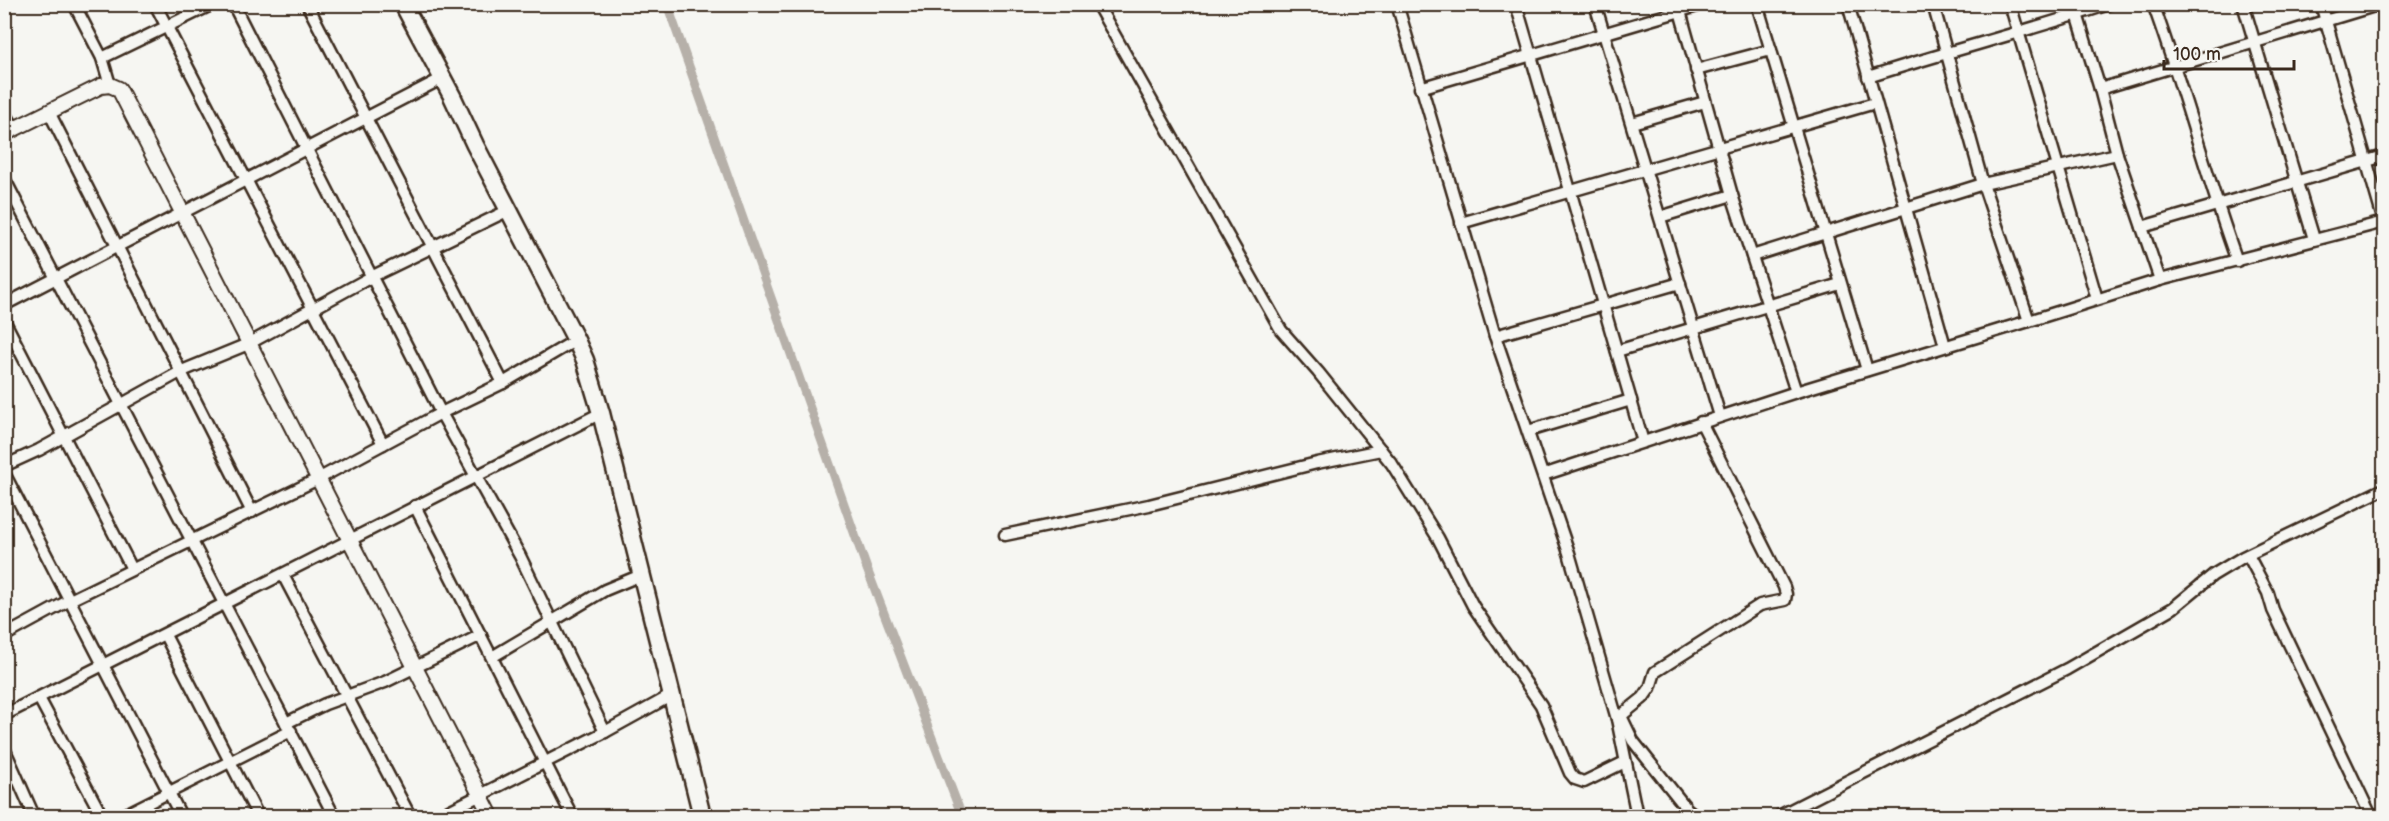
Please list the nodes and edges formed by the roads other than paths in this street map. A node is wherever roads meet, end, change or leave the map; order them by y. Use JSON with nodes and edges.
{"nodes":[{"id":1,"x":74,"y":4,"type":"edge"},
{"id":2,"x":155,"y":4,"type":"edge"},
{"id":3,"x":213,"y":4,"type":"edge"},
{"id":4,"x":233,"y":4,"type":"edge"},
{"id":5,"x":307,"y":4,"type":"edge"},
{"id":6,"x":403,"y":4,"type":"edge"},
{"id":7,"x":1097,"y":4,"type":"edge"},
{"id":8,"x":1396,"y":4,"type":"edge"},
{"id":9,"x":1516,"y":4,"type":"edge"},
{"id":10,"x":1594,"y":4,"type":"edge"},
{"id":11,"x":1704,"y":4,"type":"edge"},
{"id":12,"x":1757,"y":4,"type":"edge"},
{"id":13,"x":1848,"y":4,"type":"edge"},
{"id":14,"x":1933,"y":4,"type":"edge"},
{"id":15,"x":2010,"y":4,"type":"edge"},
{"id":16,"x":2109,"y":4,"type":"edge"},
{"id":17,"x":2153,"y":4,"type":"edge"},
{"id":18,"x":2243,"y":4,"type":"edge"},
{"id":19,"x":2321,"y":4,"type":"edge"},
{"id":20,"x":2381,"y":4,"type":"edge"},
{"id":21,"x":1679,"y":8,"type":"edge"},
{"id":22,"x":2076,"y":10,"type":"edge"},
{"id":23,"x":2326,"y":21,"type":"junction"},
{"id":24,"x":166,"y":26,"type":"junction"},
{"id":25,"x":1603,"y":33,"type":"junction"},
{"id":26,"x":2018,"y":33,"type":"junction"},
{"id":27,"x":2256,"y":43,"type":"junction"},
{"id":28,"x":1771,"y":50,"type":"junction"},
{"id":29,"x":1947,"y":51,"type":"junction"},
{"id":30,"x":1530,"y":54,"type":"junction"},
{"id":31,"x":102,"y":58,"type":"junction"},
{"id":32,"x":2176,"y":67,"type":"junction"},
{"id":33,"x":1696,"y":70,"type":"junction"},
{"id":34,"x":1868,"y":77,"type":"junction"},
{"id":35,"x":441,"y":79,"type":"junction"},
{"id":36,"x":110,"y":85,"type":"junction"},
{"id":37,"x":1420,"y":88,"type":"junction"},
{"id":38,"x":2100,"y":89,"type":"junction"},
{"id":39,"x":1705,"y":102,"type":"junction"},
{"id":40,"x":1875,"y":103,"type":"junction"},
{"id":41,"x":4,"y":111,"type":"edge"},
{"id":42,"x":49,"y":112,"type":"junction"},
{"id":43,"x":365,"y":117,"type":"junction"},
{"id":44,"x":1632,"y":123,"type":"junction"},
{"id":45,"x":1793,"y":126,"type":"junction"},
{"id":46,"x":9,"y":131,"type":"edge"},
{"id":47,"x":1718,"y":147,"type":"junction"},
{"id":48,"x":306,"y":149,"type":"junction"},
{"id":49,"x":2117,"y":154,"type":"junction"},
{"id":50,"x":2385,"y":156,"type":"edge"},
{"id":51,"x":2367,"y":161,"type":"junction"},
{"id":52,"x":2057,"y":166,"type":"junction"},
{"id":53,"x":1646,"y":170,"type":"junction"},
{"id":54,"x":4,"y":178,"type":"edge"},
{"id":55,"x":2298,"y":180,"type":"junction"},
{"id":56,"x":247,"y":181,"type":"junction"},
{"id":57,"x":1983,"y":184,"type":"junction"},
{"id":58,"x":1571,"y":192,"type":"junction"},
{"id":59,"x":1732,"y":195,"type":"junction"},
{"id":60,"x":2216,"y":204,"type":"junction"},
{"id":61,"x":1905,"y":209,"type":"junction"},
{"id":62,"x":509,"y":210,"type":"junction"},
{"id":63,"x":183,"y":213,"type":"junction"},
{"id":64,"x":1660,"y":218,"type":"junction"},
{"id":65,"x":2384,"y":222,"type":"edge"},
{"id":66,"x":1461,"y":223,"type":"junction"},
{"id":67,"x":2142,"y":227,"type":"junction"},
{"id":68,"x":1827,"y":234,"type":"junction"},
{"id":69,"x":2314,"y":239,"type":"junction"},
{"id":70,"x":117,"y":246,"type":"junction"},
{"id":71,"x":432,"y":248,"type":"junction"},
{"id":72,"x":1752,"y":256,"type":"junction"},
{"id":73,"x":2237,"y":261,"type":"junction"},
{"id":74,"x":371,"y":277,"type":"junction"},
{"id":75,"x":57,"y":278,"type":"junction"},
{"id":76,"x":2160,"y":280,"type":"junction"},
{"id":77,"x":1680,"y":283,"type":"junction"},
{"id":78,"x":1840,"y":284,"type":"junction"},
{"id":79,"x":2097,"y":299,"type":"junction"},
{"id":80,"x":4,"y":305,"type":"edge"},
{"id":81,"x":1602,"y":305,"type":"junction"},
{"id":82,"x":1768,"y":306,"type":"junction"},
{"id":83,"x":312,"y":309,"type":"junction"},
{"id":84,"x":4,"y":320,"type":"edge"},
{"id":85,"x":2029,"y":321,"type":"junction"},
{"id":86,"x":1693,"y":328,"type":"junction"},
{"id":87,"x":1495,"y":336,"type":"junction"},
{"id":88,"x":576,"y":340,"type":"junction"},
{"id":89,"x":248,"y":344,"type":"junction"},
{"id":90,"x":1945,"y":346,"type":"junction"},
{"id":91,"x":1617,"y":351,"type":"junction"},
{"id":92,"x":1867,"y":370,"type":"junction"},
{"id":93,"x":182,"y":372,"type":"junction"},
{"id":94,"x":503,"y":383,"type":"junction"},
{"id":95,"x":1796,"y":392,"type":"junction"},
{"id":96,"x":1631,"y":400,"type":"junction"},
{"id":97,"x":122,"y":404,"type":"junction"},
{"id":98,"x":441,"y":412,"type":"junction"},
{"id":99,"x":600,"y":413,"type":"junction"},
{"id":100,"x":1720,"y":416,"type":"junction"},
{"id":101,"x":1701,"y":422,"type":"junction"},
{"id":102,"x":1528,"y":431,"type":"junction"},
{"id":103,"x":63,"y":436,"type":"junction"},
{"id":104,"x":1644,"y":442,"type":"junction"},
{"id":105,"x":383,"y":444,"type":"junction"},
{"id":106,"x":1381,"y":450,"type":"junction"},
{"id":107,"x":4,"y":466,"type":"edge"},
{"id":108,"x":4,"y":473,"type":"edge"},
{"id":109,"x":476,"y":475,"type":"junction"},
{"id":110,"x":1543,"y":475,"type":"junction"},
{"id":111,"x":318,"y":479,"type":"junction"},
{"id":112,"x":2385,"y":489,"type":"edge"},
{"id":113,"x":415,"y":506,"type":"junction"},
{"id":114,"x":252,"y":512,"type":"junction"},
{"id":115,"x":1005,"y":536,"type":"dead end"},
{"id":116,"x":191,"y":541,"type":"junction"},
{"id":117,"x":351,"y":541,"type":"junction"},
{"id":118,"x":2248,"y":555,"type":"junction"},
{"id":119,"x":132,"y":569,"type":"junction"},
{"id":120,"x":641,"y":574,"type":"junction"},
{"id":121,"x":283,"y":575,"type":"junction"},
{"id":122,"x":70,"y":600,"type":"junction"},
{"id":123,"x":224,"y":604,"type":"junction"},
{"id":124,"x":4,"y":621,"type":"edge"},
{"id":125,"x":551,"y":621,"type":"junction"},
{"id":126,"x":7,"y":634,"type":"edge"},
{"id":127,"x":165,"y":635,"type":"junction"},
{"id":128,"x":481,"y":635,"type":"junction"},
{"id":129,"x":492,"y":657,"type":"junction"},
{"id":130,"x":103,"y":665,"type":"junction"},
{"id":131,"x":415,"y":667,"type":"junction"},
{"id":132,"x":672,"y":695,"type":"junction"},
{"id":133,"x":347,"y":697,"type":"junction"},
{"id":134,"x":39,"y":698,"type":"junction"},
{"id":135,"x":4,"y":715,"type":"edge"},
{"id":136,"x":1619,"y":718,"type":"junction"},
{"id":137,"x":289,"y":727,"type":"junction"},
{"id":138,"x":605,"y":732,"type":"junction"},
{"id":139,"x":4,"y":748,"type":"edge"},
{"id":140,"x":230,"y":762,"type":"junction"},
{"id":141,"x":545,"y":762,"type":"junction"},
{"id":142,"x":1625,"y":762,"type":"junction"},
{"id":143,"x":168,"y":792,"type":"junction"},
{"id":144,"x":481,"y":796,"type":"junction"},
{"id":145,"x":34,"y":816,"type":"edge"},
{"id":146,"x":102,"y":816,"type":"edge"},
{"id":147,"x":122,"y":816,"type":"edge"},
{"id":148,"x":181,"y":816,"type":"edge"},
{"id":149,"x":258,"y":816,"type":"edge"},
{"id":150,"x":334,"y":816,"type":"edge"},
{"id":151,"x":410,"y":816,"type":"edge"},
{"id":152,"x":440,"y":816,"type":"edge"},
{"id":153,"x":491,"y":816,"type":"edge"},
{"id":154,"x":572,"y":816,"type":"edge"},
{"id":155,"x":702,"y":816,"type":"edge"},
{"id":156,"x":1637,"y":816,"type":"edge"},
{"id":157,"x":1696,"y":816,"type":"edge"},
{"id":158,"x":1779,"y":816,"type":"edge"},
{"id":159,"x":2371,"y":816,"type":"edge"}],
"edges":[{"from":1,"to":31,"type":"street"},
{"from":2,"to":24,"type":"street"},
{"from":3,"to":24,"type":"street"},
{"from":4,"to":48,"type":"street"},
{"from":5,"to":43,"type":"street"},
{"from":6,"to":35,"type":"main road"},
{"from":7,"to":106,"type":"street"},
{"from":8,"to":37,"type":"street"},
{"from":9,"to":30,"type":"street"},
{"from":10,"to":25,"type":"street"},
{"from":11,"to":21,"type":"street"},
{"from":12,"to":28,"type":"street"},
{"from":13,"to":34,"type":"street"},
{"from":14,"to":29,"type":"street"},
{"from":15,"to":26,"type":"street"},
{"from":16,"to":22,"type":"street"},
{"from":17,"to":32,"type":"street"},
{"from":18,"to":27,"type":"street"},
{"from":19,"to":23,"type":"street"},
{"from":20,"to":23,"type":"street"},
{"from":21,"to":25,"type":"street"},
{"from":21,"to":33,"type":"street"},
{"from":22,"to":26,"type":"street"},
{"from":22,"to":38,"type":"street"},
{"from":23,"to":27,"type":"street"},
{"from":23,"to":51,"type":"street"},
{"from":24,"to":31,"type":"street"},
{"from":24,"to":56,"type":"street"},
{"from":25,"to":30,"type":"street"},
{"from":25,"to":44,"type":"street"},
{"from":26,"to":29,"type":"street"},
{"from":26,"to":52,"type":"street"},
{"from":27,"to":32,"type":"street"},
{"from":27,"to":55,"type":"street"},
{"from":28,"to":33,"type":"street"},
{"from":28,"to":45,"type":"street"},
{"from":29,"to":34,"type":"street"},
{"from":29,"to":57,"type":"street"},
{"from":30,"to":37,"type":"street"},
{"from":30,"to":58,"type":"street"},
{"from":31,"to":36,"type":"street"},
{"from":32,"to":38,"type":"street"},
{"from":32,"to":60,"type":"street"},
{"from":33,"to":39,"type":"street"},
{"from":34,"to":40,"type":"street"},
{"from":35,"to":43,"type":"street"},
{"from":35,"to":62,"type":"main road"},
{"from":36,"to":42,"type":"street"},
{"from":36,"to":63,"type":"street"},
{"from":37,"to":66,"type":"street"},
{"from":38,"to":49,"type":"street"},
{"from":39,"to":44,"type":"street"},
{"from":39,"to":47,"type":"street"},
{"from":40,"to":45,"type":"street"},
{"from":40,"to":61,"type":"street"},
{"from":41,"to":46,"type":"street"},
{"from":42,"to":46,"type":"street"},
{"from":42,"to":70,"type":"street"},
{"from":43,"to":48,"type":"street"},
{"from":43,"to":71,"type":"street"},
{"from":44,"to":53,"type":"street"},
{"from":45,"to":47,"type":"street"},
{"from":45,"to":68,"type":"street"},
{"from":47,"to":53,"type":"street"},
{"from":47,"to":59,"type":"street"},
{"from":48,"to":56,"type":"street"},
{"from":48,"to":74,"type":"street"},
{"from":49,"to":52,"type":"street"},
{"from":49,"to":67,"type":"street"},
{"from":50,"to":51,"type":"street"},
{"from":51,"to":55,"type":"street"},
{"from":51,"to":65,"type":"street"},
{"from":52,"to":57,"type":"street"},
{"from":52,"to":79,"type":"street"},
{"from":53,"to":58,"type":"street"},
{"from":53,"to":64,"type":"street"},
{"from":54,"to":75,"type":"street"},
{"from":55,"to":60,"type":"street"},
{"from":55,"to":69,"type":"street"},
{"from":56,"to":63,"type":"street"},
{"from":56,"to":83,"type":"street"},
{"from":57,"to":61,"type":"street"},
{"from":57,"to":85,"type":"street"},
{"from":58,"to":66,"type":"street"},
{"from":58,"to":81,"type":"street"},
{"from":59,"to":64,"type":"street"},
{"from":59,"to":72,"type":"street"},
{"from":60,"to":67,"type":"street"},
{"from":60,"to":73,"type":"street"},
{"from":61,"to":68,"type":"street"},
{"from":61,"to":90,"type":"street"},
{"from":62,"to":71,"type":"street"},
{"from":62,"to":88,"type":"main road"},
{"from":63,"to":70,"type":"street"},
{"from":63,"to":89,"type":"street"},
{"from":64,"to":77,"type":"street"},
{"from":65,"to":69,"type":"street"},
{"from":66,"to":87,"type":"street"},
{"from":67,"to":76,"type":"street"},
{"from":68,"to":72,"type":"street"},
{"from":68,"to":78,"type":"street"},
{"from":69,"to":73,"type":"street"},
{"from":70,"to":75,"type":"street"},
{"from":70,"to":93,"type":"street"},
{"from":71,"to":74,"type":"street"},
{"from":71,"to":94,"type":"street"},
{"from":72,"to":82,"type":"street"},
{"from":73,"to":76,"type":"street"},
{"from":74,"to":83,"type":"street"},
{"from":74,"to":98,"type":"street"},
{"from":75,"to":80,"type":"street"},
{"from":75,"to":97,"type":"street"},
{"from":76,"to":79,"type":"street"},
{"from":77,"to":81,"type":"street"},
{"from":77,"to":86,"type":"street"},
{"from":78,"to":82,"type":"street"},
{"from":78,"to":92,"type":"street"},
{"from":79,"to":85,"type":"street"},
{"from":81,"to":87,"type":"street"},
{"from":81,"to":91,"type":"street"},
{"from":82,"to":86,"type":"street"},
{"from":82,"to":95,"type":"street"},
{"from":83,"to":89,"type":"street"},
{"from":83,"to":105,"type":"street"},
{"from":84,"to":103,"type":"street"},
{"from":85,"to":90,"type":"street"},
{"from":86,"to":91,"type":"street"},
{"from":86,"to":100,"type":"street"},
{"from":87,"to":102,"type":"street"},
{"from":88,"to":94,"type":"street"},
{"from":88,"to":99,"type":"main road"},
{"from":89,"to":93,"type":"street"},
{"from":89,"to":111,"type":"street"},
{"from":90,"to":92,"type":"street"},
{"from":91,"to":96,"type":"street"},
{"from":92,"to":95,"type":"street"},
{"from":93,"to":97,"type":"street"},
{"from":93,"to":114,"type":"street"},
{"from":94,"to":98,"type":"street"},
{"from":95,"to":100,"type":"street"},
{"from":96,"to":102,"type":"street"},
{"from":96,"to":104,"type":"street"},
{"from":97,"to":103,"type":"street"},
{"from":97,"to":116,"type":"street"},
{"from":98,"to":105,"type":"street"},
{"from":98,"to":109,"type":"street"},
{"from":99,"to":109,"type":"street"},
{"from":99,"to":120,"type":"main road"},
{"from":100,"to":101,"type":"street"},
{"from":101,"to":104,"type":"street"},
{"from":101,"to":136,"type":"street"},
{"from":102,"to":110,"type":"street"},
{"from":103,"to":107,"type":"street"},
{"from":103,"to":119,"type":"street"},
{"from":104,"to":110,"type":"street"},
{"from":105,"to":111,"type":"street"},
{"from":106,"to":115,"type":"street"},
{"from":106,"to":142,"type":"street"},
{"from":108,"to":122,"type":"street"},
{"from":109,"to":113,"type":"street"},
{"from":109,"to":125,"type":"street"},
{"from":110,"to":136,"type":"street"},
{"from":111,"to":114,"type":"street"},
{"from":111,"to":117,"type":"street"},
{"from":112,"to":118,"type":"street"},
{"from":113,"to":117,"type":"street"},
{"from":113,"to":128,"type":"street"},
{"from":114,"to":116,"type":"street"},
{"from":116,"to":119,"type":"street"},
{"from":116,"to":123,"type":"street"},
{"from":117,"to":121,"type":"street"},
{"from":117,"to":131,"type":"street"},
{"from":118,"to":158,"type":"street"},
{"from":118,"to":159,"type":"street"},
{"from":119,"to":122,"type":"street"},
{"from":120,"to":125,"type":"street"},
{"from":120,"to":132,"type":"main road"},
{"from":121,"to":123,"type":"street"},
{"from":121,"to":133,"type":"street"},
{"from":122,"to":126,"type":"street"},
{"from":122,"to":130,"type":"street"},
{"from":123,"to":127,"type":"street"},
{"from":123,"to":137,"type":"street"},
{"from":124,"to":126,"type":"street"},
{"from":125,"to":129,"type":"street"},
{"from":125,"to":138,"type":"street"},
{"from":127,"to":130,"type":"street"},
{"from":127,"to":140,"type":"street"},
{"from":128,"to":129,"type":"street"},
{"from":128,"to":131,"type":"street"},
{"from":129,"to":141,"type":"street"},
{"from":130,"to":134,"type":"street"},
{"from":130,"to":143,"type":"street"},
{"from":131,"to":133,"type":"street"},
{"from":131,"to":144,"type":"street"},
{"from":132,"to":138,"type":"street"},
{"from":132,"to":155,"type":"main road"},
{"from":133,"to":137,"type":"street"},
{"from":133,"to":151,"type":"street"},
{"from":134,"to":135,"type":"street"},
{"from":134,"to":146,"type":"street"},
{"from":136,"to":142,"type":"street"},
{"from":136,"to":157,"type":"street"},
{"from":137,"to":140,"type":"street"},
{"from":137,"to":150,"type":"street"},
{"from":138,"to":141,"type":"street"},
{"from":139,"to":145,"type":"street"},
{"from":140,"to":143,"type":"street"},
{"from":140,"to":149,"type":"street"},
{"from":141,"to":144,"type":"street"},
{"from":141,"to":154,"type":"street"},
{"from":142,"to":156,"type":"street"},
{"from":143,"to":147,"type":"street"},
{"from":143,"to":148,"type":"street"},
{"from":144,"to":152,"type":"street"},
{"from":144,"to":153,"type":"street"}]}
